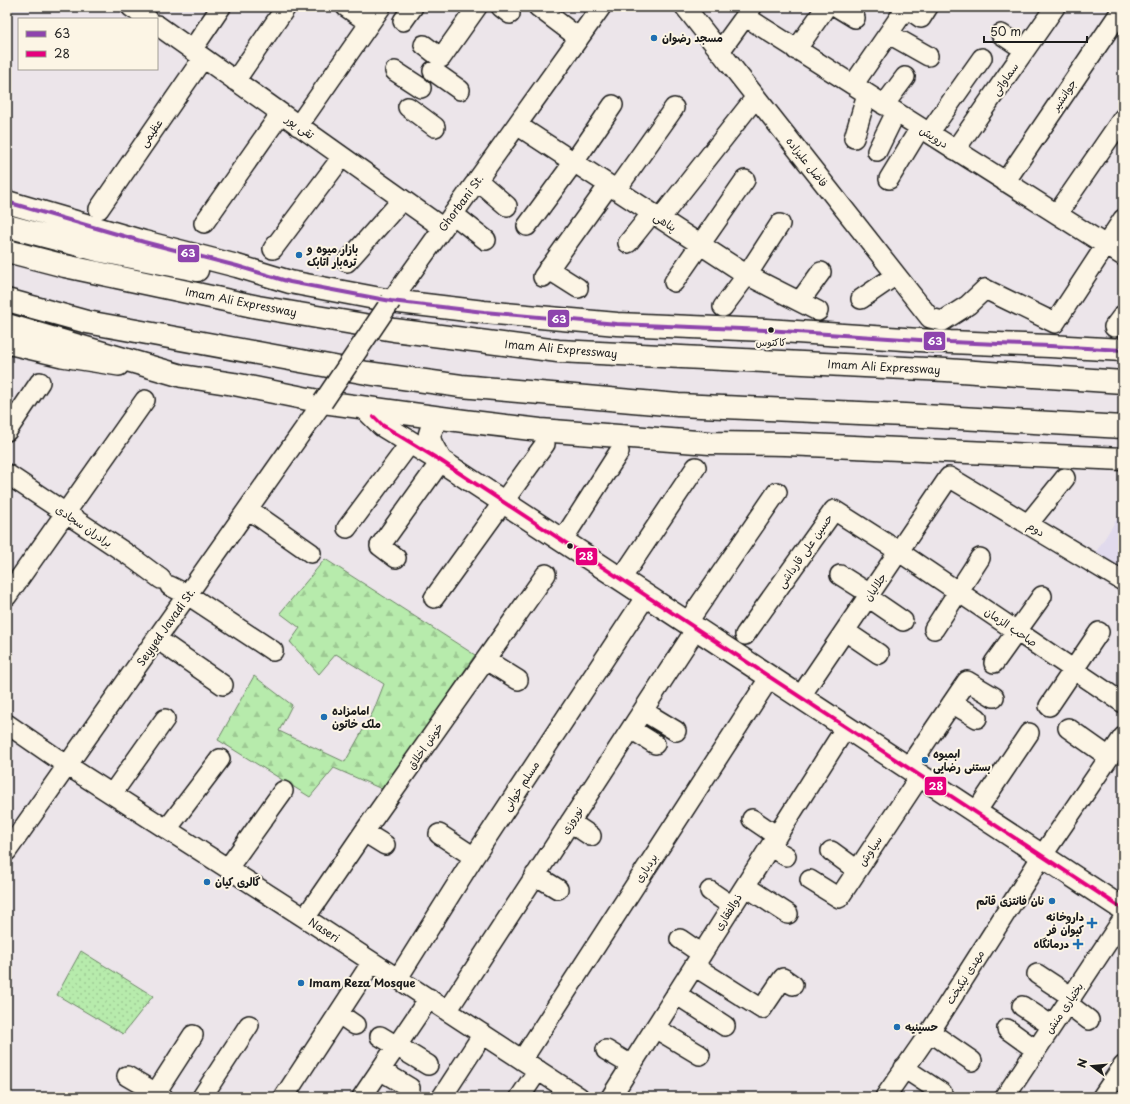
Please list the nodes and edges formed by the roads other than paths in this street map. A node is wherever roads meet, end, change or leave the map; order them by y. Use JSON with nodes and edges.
{"nodes":[{"id":1,"x":132,"y":7,"type":"edge"},
{"id":2,"x":221,"y":7,"type":"edge"},
{"id":3,"x":286,"y":7,"type":"edge"},
{"id":4,"x":346,"y":7,"type":"edge"},
{"id":5,"x":381,"y":7,"type":"edge"},
{"id":6,"x":477,"y":7,"type":"edge"},
{"id":7,"x":538,"y":7,"type":"edge"},
{"id":8,"x":601,"y":7,"type":"edge"},
{"id":9,"x":685,"y":7,"type":"edge"},
{"id":10,"x":826,"y":7,"type":"edge"},
{"id":11,"x":837,"y":7,"type":"edge"},
{"id":12,"x":928,"y":7,"type":"edge"},
{"id":13,"x":1055,"y":7,"type":"edge"},
{"id":14,"x":905,"y":8,"type":"edge"},
{"id":15,"x":1123,"y":8,"type":"edge"},
{"id":16,"x":749,"y":12,"type":"edge"},
{"id":17,"x":147,"y":18,"type":"edge"},
{"id":18,"x":855,"y":18,"type":"dead end"},
{"id":19,"x":369,"y":23,"type":"junction"},
{"id":20,"x":158,"y":26,"type":"edge"},
{"id":21,"x":889,"y":34,"type":"junction"},
{"id":22,"x":1001,"y":34,"type":"dead end"},
{"id":23,"x":579,"y":38,"type":"junction"},
{"id":24,"x":424,"y":45,"type":"dead end"},
{"id":25,"x":796,"y":50,"type":"junction"},
{"id":26,"x":1026,"y":50,"type":"junction"},
{"id":27,"x":720,"y":51,"type":"junction"},
{"id":28,"x":198,"y":54,"type":"junction"},
{"id":29,"x":928,"y":56,"type":"dead end"},
{"id":30,"x":982,"y":58,"type":"dead end"},
{"id":31,"x":437,"y":64,"type":"junction"},
{"id":32,"x":395,"y":71,"type":"dead end"},
{"id":33,"x":905,"y":77,"type":"dead end"},
{"id":34,"x":235,"y":81,"type":"junction"},
{"id":35,"x":421,"y":88,"type":"dead end"},
{"id":36,"x":460,"y":90,"type":"dead end"},
{"id":37,"x":860,"y":90,"type":"junction"},
{"id":38,"x":756,"y":97,"type":"junction"},
{"id":39,"x":613,"y":105,"type":"dead end"},
{"id":40,"x":408,"y":107,"type":"dead end"},
{"id":41,"x":674,"y":108,"type":"dead end"},
{"id":42,"x":890,"y":109,"type":"junction"},
{"id":43,"x":281,"y":113,"type":"junction"},
{"id":44,"x":1123,"y":118,"type":"edge"},
{"id":45,"x":517,"y":125,"type":"junction"},
{"id":46,"x":298,"y":126,"type":"junction"},
{"id":47,"x":435,"y":127,"type":"dead end"},
{"id":48,"x":924,"y":130,"type":"junction"},
{"id":49,"x":854,"y":138,"type":"dead end"},
{"id":50,"x":955,"y":150,"type":"junction"},
{"id":51,"x":877,"y":151,"type":"dead end"},
{"id":52,"x":342,"y":157,"type":"junction"},
{"id":53,"x":574,"y":162,"type":"junction"},
{"id":54,"x":889,"y":179,"type":"dead end"},
{"id":55,"x":477,"y":180,"type":"junction"},
{"id":56,"x":745,"y":180,"type":"dead end"},
{"id":57,"x":1006,"y":182,"type":"junction"},
{"id":58,"x":612,"y":187,"type":"junction"},
{"id":59,"x":402,"y":200,"type":"junction"},
{"id":60,"x":7,"y":202,"type":"edge"},
{"id":61,"x":507,"y":206,"type":"dead end"},
{"id":62,"x":99,"y":208,"type":"dead end"},
{"id":63,"x":659,"y":212,"type":"junction"},
{"id":64,"x":1057,"y":214,"type":"junction"},
{"id":65,"x":1123,"y":219,"type":"edge"},
{"id":66,"x":448,"y":221,"type":"junction"},
{"id":67,"x":204,"y":223,"type":"dead end"},
{"id":68,"x":780,"y":224,"type":"dead end"},
{"id":69,"x":7,"y":226,"type":"edge"},
{"id":70,"x":527,"y":226,"type":"dead end"},
{"id":71,"x":486,"y":240,"type":"dead end"},
{"id":72,"x":628,"y":243,"type":"dead end"},
{"id":73,"x":700,"y":244,"type":"junction"},
{"id":74,"x":1106,"y":245,"type":"junction"},
{"id":75,"x":273,"y":249,"type":"dead end"},
{"id":76,"x":7,"y":251,"type":"edge"},
{"id":77,"x":1123,"y":256,"type":"edge"},
{"id":78,"x":347,"y":262,"type":"dead end"},
{"id":79,"x":821,"y":272,"type":"dead end"},
{"id":80,"x":747,"y":275,"type":"junction"},
{"id":81,"x":896,"y":275,"type":"junction"},
{"id":82,"x":290,"y":282,"type":"junction"},
{"id":83,"x":674,"y":282,"type":"dead end"},
{"id":84,"x":578,"y":288,"type":"dead end"},
{"id":85,"x":861,"y":299,"type":"dead end"},
{"id":86,"x":7,"y":300,"type":"edge"},
{"id":87,"x":390,"y":301,"type":"junction"},
{"id":88,"x":800,"y":301,"type":"junction"},
{"id":89,"x":723,"y":307,"type":"dead end"},
{"id":90,"x":818,"y":310,"type":"dead end"},
{"id":91,"x":7,"y":325,"type":"edge"},
{"id":92,"x":7,"y":344,"type":"edge"},
{"id":93,"x":1123,"y":350,"type":"edge"},
{"id":94,"x":182,"y":376,"type":"junction"},
{"id":95,"x":40,"y":382,"type":"dead end"},
{"id":96,"x":1123,"y":382,"type":"edge"},
{"id":97,"x":145,"y":400,"type":"dead end"},
{"id":98,"x":323,"y":402,"type":"junction"},
{"id":99,"x":365,"y":408,"type":"junction"},
{"id":100,"x":438,"y":418,"type":"junction"},
{"id":101,"x":1123,"y":427,"type":"edge"},
{"id":102,"x":7,"y":431,"type":"edge"},
{"id":103,"x":411,"y":442,"type":"junction"},
{"id":104,"x":544,"y":444,"type":"dead end"},
{"id":105,"x":619,"y":452,"type":"dead end"},
{"id":106,"x":1123,"y":459,"type":"edge"},
{"id":107,"x":441,"y":461,"type":"junction"},
{"id":108,"x":696,"y":467,"type":"dead end"},
{"id":109,"x":7,"y":474,"type":"edge"},
{"id":110,"x":949,"y":477,"type":"joint"},
{"id":111,"x":1065,"y":478,"type":"dead end"},
{"id":112,"x":777,"y":492,"type":"dead end"},
{"id":113,"x":503,"y":502,"type":"junction"},
{"id":114,"x":248,"y":509,"type":"junction"},
{"id":115,"x":65,"y":513,"type":"junction"},
{"id":116,"x":1028,"y":524,"type":"junction"},
{"id":117,"x":347,"y":528,"type":"dead end"},
{"id":118,"x":562,"y":541,"type":"junction"},
{"id":119,"x":899,"y":552,"type":"junction"},
{"id":120,"x":311,"y":553,"type":"dead end"},
{"id":121,"x":396,"y":558,"type":"dead end"},
{"id":122,"x":980,"y":558,"type":"dead end"},
{"id":123,"x":546,"y":574,"type":"dead end"},
{"id":124,"x":840,"y":575,"type":"dead end"},
{"id":125,"x":621,"y":579,"type":"junction"},
{"id":126,"x":1123,"y":581,"type":"edge"},
{"id":127,"x":959,"y":592,"type":"junction"},
{"id":128,"x":188,"y":595,"type":"junction"},
{"id":129,"x":7,"y":596,"type":"edge"},
{"id":130,"x":646,"y":596,"type":"junction"},
{"id":131,"x":869,"y":596,"type":"junction"},
{"id":132,"x":1042,"y":596,"type":"dead end"},
{"id":133,"x":434,"y":598,"type":"dead end"},
{"id":134,"x":903,"y":621,"type":"dead end"},
{"id":135,"x":692,"y":626,"type":"junction"},
{"id":136,"x":934,"y":629,"type":"dead end"},
{"id":137,"x":845,"y":631,"type":"junction"},
{"id":138,"x":1017,"y":631,"type":"junction"},
{"id":139,"x":1099,"y":632,"type":"dead end"},
{"id":140,"x":745,"y":635,"type":"dead end"},
{"id":141,"x":157,"y":638,"type":"junction"},
{"id":142,"x":273,"y":650,"type":"dead end"},
{"id":143,"x":879,"y":654,"type":"dead end"},
{"id":144,"x":486,"y":660,"type":"junction"},
{"id":145,"x":994,"y":663,"type":"dead end"},
{"id":146,"x":1073,"y":669,"type":"junction"},
{"id":147,"x":770,"y":677,"type":"junction"},
{"id":148,"x":518,"y":680,"type":"dead end"},
{"id":149,"x":223,"y":685,"type":"dead end"},
{"id":150,"x":800,"y":697,"type":"junction"},
{"id":151,"x":994,"y":697,"type":"dead end"},
{"id":152,"x":1123,"y":702,"type":"edge"},
{"id":153,"x":952,"y":703,"type":"junction"},
{"id":154,"x":1049,"y":706,"type":"dead end"},
{"id":155,"x":643,"y":711,"type":"junction"},
{"id":156,"x":977,"y":718,"type":"dead end"},
{"id":157,"x":165,"y":719,"type":"dead end"},
{"id":158,"x":846,"y":727,"type":"junction"},
{"id":159,"x":1068,"y":728,"type":"dead end"},
{"id":160,"x":9,"y":729,"type":"edge"},
{"id":161,"x":630,"y":729,"type":"junction"},
{"id":162,"x":676,"y":731,"type":"dead end"},
{"id":163,"x":1029,"y":733,"type":"dead end"},
{"id":164,"x":1123,"y":737,"type":"edge"},
{"id":165,"x":655,"y":744,"type":"dead end"},
{"id":166,"x":1109,"y":757,"type":"junction"},
{"id":167,"x":220,"y":759,"type":"dead end"},
{"id":168,"x":68,"y":766,"type":"junction"},
{"id":169,"x":914,"y":772,"type":"junction"},
{"id":170,"x":283,"y":791,"type":"dead end"},
{"id":171,"x":112,"y":794,"type":"junction"},
{"id":172,"x":976,"y":812,"type":"junction"},
{"id":173,"x":752,"y":819,"type":"dead end"},
{"id":174,"x":570,"y":822,"type":"junction"},
{"id":175,"x":167,"y":829,"type":"junction"},
{"id":176,"x":364,"y":832,"type":"junction"},
{"id":177,"x":439,"y":834,"type":"dead end"},
{"id":178,"x":591,"y":836,"type":"dead end"},
{"id":179,"x":385,"y":845,"type":"dead end"},
{"id":180,"x":778,"y":846,"type":"junction"},
{"id":181,"x":831,"y":851,"type":"dead end"},
{"id":182,"x":7,"y":852,"type":"edge"},
{"id":183,"x":1042,"y":856,"type":"junction"},
{"id":184,"x":474,"y":857,"type":"junction"},
{"id":185,"x":228,"y":868,"type":"junction"},
{"id":186,"x":857,"y":870,"type":"junction"},
{"id":187,"x":536,"y":875,"type":"junction"},
{"id":188,"x":810,"y":880,"type":"dead end"},
{"id":189,"x":745,"y":886,"type":"junction"},
{"id":190,"x":558,"y":888,"type":"dead end"},
{"id":191,"x":710,"y":891,"type":"dead end"},
{"id":192,"x":732,"y":906,"type":"junction"},
{"id":193,"x":1123,"y":909,"type":"edge"},
{"id":194,"x":788,"y":914,"type":"dead end"},
{"id":195,"x":305,"y":918,"type":"junction"},
{"id":196,"x":1123,"y":920,"type":"edge"},
{"id":197,"x":680,"y":939,"type":"dead end"},
{"id":198,"x":698,"y":960,"type":"junction"},
{"id":199,"x":372,"y":962,"type":"junction"},
{"id":200,"x":1037,"y":974,"type":"dead end"},
{"id":201,"x":398,"y":978,"type":"junction"},
{"id":202,"x":793,"y":985,"type":"dead end"},
{"id":203,"x":676,"y":994,"type":"junction"},
{"id":204,"x":429,"y":998,"type":"junction"},
{"id":205,"x":1070,"y":1000,"type":"junction"},
{"id":206,"x":1022,"y":1006,"type":"dead end"},
{"id":207,"x":447,"y":1010,"type":"junction"},
{"id":208,"x":339,"y":1014,"type":"junction"},
{"id":209,"x":1089,"y":1020,"type":"dead end"},
{"id":210,"x":249,"y":1025,"type":"dead end"},
{"id":211,"x":355,"y":1025,"type":"dead end"},
{"id":212,"x":725,"y":1026,"type":"dead end"},
{"id":213,"x":1052,"y":1026,"type":"junction"},
{"id":214,"x":655,"y":1028,"type":"junction"},
{"id":215,"x":1006,"y":1029,"type":"dead end"},
{"id":216,"x":930,"y":1032,"type":"junction"},
{"id":217,"x":483,"y":1034,"type":"junction"},
{"id":218,"x":193,"y":1035,"type":"dead end"},
{"id":219,"x":380,"y":1036,"type":"dead end"},
{"id":220,"x":396,"y":1046,"type":"junction"},
{"id":221,"x":606,"y":1050,"type":"dead end"},
{"id":222,"x":1036,"y":1050,"type":"junction"},
{"id":223,"x":700,"y":1055,"type":"dead end"},
{"id":224,"x":522,"y":1060,"type":"junction"},
{"id":225,"x":972,"y":1061,"type":"dead end"},
{"id":226,"x":428,"y":1065,"type":"dead end"},
{"id":227,"x":631,"y":1065,"type":"junction"},
{"id":228,"x":904,"y":1068,"type":"junction"},
{"id":229,"x":1122,"y":1068,"type":"edge"},
{"id":230,"x":380,"y":1070,"type":"junction"},
{"id":231,"x":538,"y":1070,"type":"junction"},
{"id":232,"x":127,"y":1076,"type":"dead end"},
{"id":233,"x":410,"y":1088,"type":"dead end"},
{"id":234,"x":942,"y":1093,"type":"dead end"},
{"id":235,"x":157,"y":1096,"type":"edge"},
{"id":236,"x":202,"y":1097,"type":"edge"},
{"id":237,"x":284,"y":1097,"type":"edge"},
{"id":238,"x":362,"y":1097,"type":"edge"},
{"id":239,"x":442,"y":1097,"type":"edge"},
{"id":240,"x":520,"y":1097,"type":"edge"},
{"id":241,"x":579,"y":1097,"type":"edge"},
{"id":242,"x":611,"y":1097,"type":"edge"},
{"id":243,"x":886,"y":1097,"type":"edge"},
{"id":244,"x":1005,"y":1097,"type":"edge"},
{"id":245,"x":1102,"y":1097,"type":"edge"}],
"edges":[{"from":1,"to":17,"type":"street"},
{"from":2,"to":28,"type":"street","name":"عظیمی"},
{"from":3,"to":34,"type":"street"},
{"from":4,"to":19,"type":"street"},
{"from":5,"to":19,"type":"street"},
{"from":6,"to":31,"type":"street"},
{"from":7,"to":23,"type":"street"},
{"from":8,"to":23,"type":"street","name":"Ghorbani St."},
{"from":9,"to":27,"type":"street","name":"فاضل علیزاده"},
{"from":10,"to":25,"type":"street"},
{"from":11,"to":18,"type":"street"},
{"from":12,"to":14,"type":"street"},
{"from":13,"to":26,"type":"street","name":"سماواتی"},
{"from":14,"to":21,"type":"street"},
{"from":15,"to":57,"type":"street","name":"جوانشیر"},
{"from":16,"to":25,"type":"street","name":"درویش"},
{"from":16,"to":27,"type":"street"},
{"from":19,"to":46,"type":"street"},
{"from":20,"to":28,"type":"street","name":"تقی پور"},
{"from":21,"to":29,"type":"street"},
{"from":21,"to":37,"type":"street"},
{"from":22,"to":26,"type":"street"},
{"from":23,"to":45,"type":"street","name":"Ghorbani St."},
{"from":24,"to":31,"type":"street"},
{"from":25,"to":37,"type":"street","name":"درویش"},
{"from":26,"to":50,"type":"street","name":"سماواتی"},
{"from":27,"to":38,"type":"street","name":"فاضل علیزاده"},
{"from":28,"to":34,"type":"street","name":"تقی پور"},
{"from":28,"to":62,"type":"street","name":"عظیمی"},
{"from":30,"to":48,"type":"street"},
{"from":31,"to":36,"type":"street"},
{"from":32,"to":35,"type":"street"},
{"from":33,"to":42,"type":"street"},
{"from":34,"to":43,"type":"street","name":"تقی پور"},
{"from":37,"to":42,"type":"street","name":"درویش"},
{"from":37,"to":49,"type":"street"},
{"from":38,"to":63,"type":"street"},
{"from":38,"to":81,"type":"street","name":"فاضل علیزاده"},
{"from":39,"to":53,"type":"street"},
{"from":40,"to":47,"type":"street"},
{"from":41,"to":58,"type":"street"},
{"from":42,"to":48,"type":"street","name":"درویش"},
{"from":42,"to":51,"type":"street"},
{"from":43,"to":46,"type":"street","name":"تقی پور"},
{"from":43,"to":67,"type":"street"},
{"from":44,"to":64,"type":"street"},
{"from":45,"to":53,"type":"street","name":"پناهی"},
{"from":45,"to":55,"type":"street","name":"Ghorbani St."},
{"from":46,"to":52,"type":"street","name":"تقی پور"},
{"from":48,"to":50,"type":"street","name":"درویش"},
{"from":48,"to":54,"type":"street"},
{"from":50,"to":57,"type":"street","name":"درویش"},
{"from":52,"to":59,"type":"street","name":"تقی پور"},
{"from":52,"to":75,"type":"street"},
{"from":53,"to":58,"type":"street","name":"پناهی"},
{"from":53,"to":70,"type":"street"},
{"from":55,"to":61,"type":"street"},
{"from":55,"to":66,"type":"street","name":"Ghorbani St."},
{"from":56,"to":73,"type":"street"},
{"from":57,"to":64,"type":"street","name":"درویش"},
{"from":58,"to":63,"type":"street","name":"پناهی"},
{"from":58,"to":84,"type":"street"},
{"from":59,"to":66,"type":"street","name":"تقی پور"},
{"from":59,"to":78,"type":"street"},
{"from":60,"to":82,"type":"main road"},
{"from":63,"to":72,"type":"street"},
{"from":63,"to":73,"type":"street","name":"پناهی"},
{"from":64,"to":74,"type":"street","name":"درویش"},
{"from":65,"to":74,"type":"street"},
{"from":66,"to":71,"type":"street","name":"تقی پور"},
{"from":66,"to":87,"type":"street","name":"Ghorbani St."},
{"from":68,"to":80,"type":"street"},
{"from":69,"to":82,"type":"main road"},
{"from":73,"to":80,"type":"street","name":"پناهی"},
{"from":73,"to":83,"type":"street"},
{"from":74,"to":77,"type":"street","name":"درویش"},
{"from":74,"to":81,"type":"street","name":"فاضل علیزاده"},
{"from":76,"to":96,"type":"main road","name":"Imam Ali Expressway"},
{"from":79,"to":88,"type":"street"},
{"from":80,"to":88,"type":"street","name":"پناهی"},
{"from":80,"to":89,"type":"street"},
{"from":81,"to":85,"type":"street"},
{"from":82,"to":87,"type":"main road"},
{"from":86,"to":101,"type":"main road"},
{"from":87,"to":93,"type":"main road"},
{"from":87,"to":98,"type":"street","name":"Ghorbani St.","bridge":true},
{"from":88,"to":90,"type":"street","name":"پناهی"},
{"from":91,"to":94,"type":"main road"},
{"from":92,"to":94,"type":"street"},
{"from":94,"to":98,"type":"main road"},
{"from":95,"to":102,"type":"street"},
{"from":97,"to":115,"type":"street"},
{"from":98,"to":99,"type":"main road"},
{"from":98,"to":114,"type":"street","name":"Seyyed Javadi St."},
{"from":99,"to":100,"type":"main road"},
{"from":99,"to":103,"type":"main road"},
{"from":100,"to":106,"type":"main road"},
{"from":100,"to":107,"type":"main road"},
{"from":103,"to":107,"type":"main road"},
{"from":103,"to":117,"type":"street"},
{"from":104,"to":113,"type":"street"},
{"from":105,"to":118,"type":"street"},
{"from":107,"to":113,"type":"main road"},
{"from":107,"to":121,"type":"street"},
{"from":108,"to":125,"type":"street"},
{"from":109,"to":115,"type":"street","name":"برادران سجادی"},
{"from":110,"to":116,"type":"street","name":"دوم"},
{"from":110,"to":119,"type":"street","name":"جلالیان"},
{"from":111,"to":116,"type":"street"},
{"from":112,"to":135,"type":"street","name":"نوروزی"},
{"from":113,"to":118,"type":"main road"},
{"from":113,"to":133,"type":"street"},
{"from":114,"to":120,"type":"street"},
{"from":114,"to":128,"type":"street","name":"Seyyed Javadi St."},
{"from":115,"to":128,"type":"street","name":"برادران سجادی"},
{"from":115,"to":129,"type":"street"},
{"from":116,"to":126,"type":"street","name":"دوم"},
{"from":118,"to":125,"type":"main road"},
{"from":119,"to":127,"type":"street","name":"صاحب الزمان"},
{"from":119,"to":131,"type":"street","name":"جلالیان"},
{"from":119,"to":140,"type":"street","name":"حسین علی قارداشی"},
{"from":122,"to":127,"type":"street"},
{"from":123,"to":144,"type":"street","name":"خوش اخلاق"},
{"from":124,"to":131,"type":"street"},
{"from":125,"to":130,"type":"main road"},
{"from":127,"to":136,"type":"street"},
{"from":127,"to":138,"type":"street","name":"صاحب الزمان"},
{"from":128,"to":141,"type":"street","name":"Seyyed Javadi St."},
{"from":128,"to":142,"type":"street","name":"برادران سجادی"},
{"from":130,"to":135,"type":"main road"},
{"from":130,"to":184,"type":"street","name":"مسلم خوانی"},
{"from":131,"to":134,"type":"street"},
{"from":131,"to":137,"type":"street","name":"جلالیان"},
{"from":132,"to":138,"type":"street"},
{"from":135,"to":147,"type":"main road"},
{"from":135,"to":155,"type":"street","name":"نوروزی"},
{"from":137,"to":143,"type":"street"},
{"from":137,"to":150,"type":"street","name":"جلالیان"},
{"from":138,"to":145,"type":"street"},
{"from":138,"to":146,"type":"street","name":"صاحب الزمان"},
{"from":139,"to":146,"type":"street"},
{"from":141,"to":149,"type":"street"},
{"from":141,"to":168,"type":"street","name":"Seyyed Javadi St."},
{"from":144,"to":148,"type":"street"},
{"from":144,"to":176,"type":"street","name":"خوش اخلاق"},
{"from":146,"to":152,"type":"street","name":"صاحب الزمان"},
{"from":146,"to":154,"type":"street"},
{"from":147,"to":150,"type":"main road"},
{"from":147,"to":224,"type":"street","name":"بردباری"},
{"from":150,"to":158,"type":"main road"},
{"from":151,"to":153,"type":"street","name":"سیاوش"},
{"from":153,"to":156,"type":"street"},
{"from":153,"to":169,"type":"street","name":"سیاوش"},
{"from":155,"to":161,"type":"street","name":"نوروزی"},
{"from":155,"to":162,"type":"street"},
{"from":157,"to":171,"type":"street"},
{"from":158,"to":169,"type":"main road"},
{"from":158,"to":180,"type":"street","name":"ذوالفقاری"},
{"from":159,"to":166,"type":"street"},
{"from":160,"to":168,"type":"street","name":"Naseri"},
{"from":161,"to":165,"type":"street"},
{"from":161,"to":174,"type":"street","name":"نوروزی"},
{"from":163,"to":172,"type":"street"},
{"from":164,"to":166,"type":"street","name":"مهدی نیکبخت"},
{"from":166,"to":183,"type":"street","name":"مهدی نیکبخت"},
{"from":167,"to":175,"type":"street"},
{"from":168,"to":171,"type":"street","name":"Naseri"},
{"from":168,"to":182,"type":"street","name":"Seyyed Javadi St."},
{"from":169,"to":172,"type":"main road"},
{"from":169,"to":186,"type":"street","name":"سیاوش"},
{"from":170,"to":185,"type":"street"},
{"from":171,"to":175,"type":"street","name":"Naseri"},
{"from":172,"to":183,"type":"main road"},
{"from":173,"to":180,"type":"street"},
{"from":174,"to":178,"type":"street"},
{"from":174,"to":187,"type":"street","name":"نوروزی"},
{"from":175,"to":185,"type":"street","name":"Naseri"},
{"from":176,"to":179,"type":"street"},
{"from":176,"to":195,"type":"street","name":"خوش اخلاق"},
{"from":177,"to":184,"type":"street"},
{"from":180,"to":189,"type":"street","name":"ذوالفقاری"},
{"from":181,"to":186,"type":"street"},
{"from":183,"to":193,"type":"main road"},
{"from":183,"to":216,"type":"street","name":"مهدی نیکبخت"},
{"from":184,"to":201,"type":"street","name":"مسلم خوانی"},
{"from":185,"to":195,"type":"street","name":"Naseri"},
{"from":186,"to":188,"type":"street","name":"سیاوش"},
{"from":187,"to":190,"type":"street"},
{"from":187,"to":207,"type":"street","name":"نوروزی"},
{"from":189,"to":192,"type":"street","name":"ذوالفقاری"},
{"from":189,"to":194,"type":"street"},
{"from":191,"to":192,"type":"street"},
{"from":192,"to":198,"type":"street","name":"ذوالفقاری"},
{"from":195,"to":199,"type":"street","name":"Naseri"},
{"from":196,"to":205,"type":"street","name":"بختیاری منش"},
{"from":197,"to":198,"type":"street"},
{"from":198,"to":202,"type":"street"},
{"from":198,"to":203,"type":"street","name":"ذوالفقاری"},
{"from":199,"to":201,"type":"street","name":"Naseri"},
{"from":199,"to":208,"type":"street"},
{"from":200,"to":205,"type":"street"},
{"from":201,"to":204,"type":"street","name":"Naseri"},
{"from":203,"to":212,"type":"street"},
{"from":203,"to":214,"type":"street","name":"ذوالفقاری"},
{"from":204,"to":207,"type":"street","name":"Naseri"},
{"from":204,"to":220,"type":"street"},
{"from":205,"to":209,"type":"street"},
{"from":205,"to":213,"type":"street","name":"بختیاری منش"},
{"from":206,"to":213,"type":"street"},
{"from":207,"to":217,"type":"street","name":"Naseri"},
{"from":208,"to":211,"type":"street"},
{"from":208,"to":237,"type":"street"},
{"from":210,"to":236,"type":"street"},
{"from":213,"to":222,"type":"street","name":"بختیاری منش"},
{"from":214,"to":223,"type":"street"},
{"from":214,"to":227,"type":"street","name":"ذوالفقاری"},
{"from":215,"to":222,"type":"street"},
{"from":216,"to":225,"type":"street"},
{"from":216,"to":228,"type":"street","name":"مهدی نیکبخت"},
{"from":217,"to":224,"type":"street","name":"Naseri"},
{"from":217,"to":239,"type":"street"},
{"from":218,"to":235,"type":"street"},
{"from":219,"to":220,"type":"street"},
{"from":220,"to":226,"type":"street"},
{"from":220,"to":230,"type":"street"},
{"from":221,"to":227,"type":"street"},
{"from":222,"to":244,"type":"street","name":"بختیاری منش"},
{"from":224,"to":231,"type":"street","name":"Naseri"},
{"from":227,"to":242,"type":"street","name":"ذوالفقاری"},
{"from":228,"to":234,"type":"street"},
{"from":228,"to":243,"type":"street","name":"مهدی نیکبخت"},
{"from":229,"to":245,"type":"street"},
{"from":230,"to":233,"type":"street"},
{"from":230,"to":238,"type":"street"},
{"from":231,"to":240,"type":"street"},
{"from":231,"to":241,"type":"street","name":"Naseri"},
{"from":232,"to":235,"type":"street"}]}
